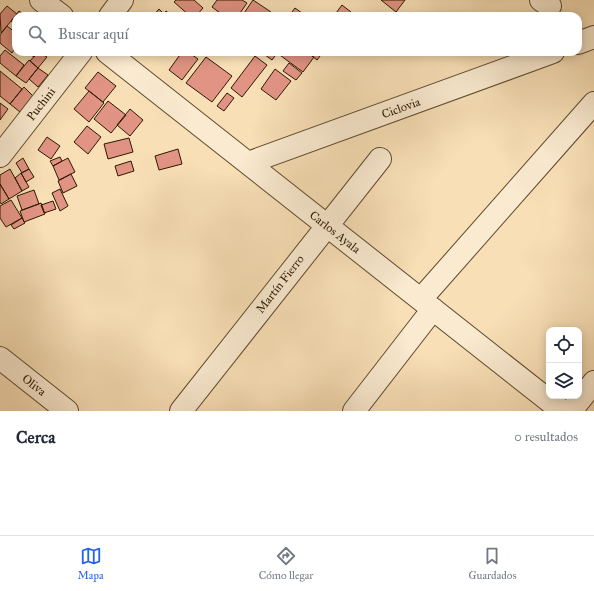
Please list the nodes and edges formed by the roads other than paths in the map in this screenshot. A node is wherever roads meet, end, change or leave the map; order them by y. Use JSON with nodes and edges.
{"nodes":[{"id":1,"x":42,"y":0,"type":"edge"},
{"id":2,"x":122,"y":0,"type":"edge"},
{"id":3,"x":57,"y":12,"type":"edge"},
{"id":4,"x":113,"y":12,"type":"edge"},
{"id":5,"x":594,"y":37,"type":"edge"},
{"id":6,"x":582,"y":42,"type":"edge"},
{"id":7,"x":78,"y":56,"type":"edge"},
{"id":8,"x":112,"y":56,"type":"edge"},
{"id":9,"x":542,"y":56,"type":"edge"},
{"id":10,"x":594,"y":103,"type":"edge"},
{"id":11,"x":0,"y":156,"type":"edge"},
{"id":12,"x":380,"y":159,"type":"dead end"},
{"id":13,"x":248,"y":163,"type":"junction"},
{"id":14,"x":326,"y":225,"type":"junction"},
{"id":15,"x":427,"y":304,"type":"junction"},
{"id":16,"x":0,"y":358,"type":"edge"},
{"id":17,"x":594,"y":382,"type":"edge"},
{"id":18,"x":67,"y":411,"type":"edge"},
{"id":19,"x":181,"y":411,"type":"edge"},
{"id":20,"x":354,"y":411,"type":"edge"},
{"id":21,"x":562,"y":411,"type":"edge"},
{"id":22,"x":571,"y":411,"type":"edge"}],
"edges":[{"from":1,"to":3,"type":"street"},
{"from":2,"to":4,"type":"street"},
{"from":5,"to":6,"type":"street"},
{"from":7,"to":11,"type":"street","name":"Puchini"},
{"from":8,"to":13,"type":"street","name":"Carlos Ayala"},
{"from":9,"to":13,"type":"street","name":"Ciclovia"},
{"from":10,"to":15,"type":"street"},
{"from":12,"to":14,"type":"street","name":"Martín Fierro"},
{"from":13,"to":14,"type":"street","name":"Carlos Ayala"},
{"from":14,"to":15,"type":"street","name":"Carlos Ayala"},
{"from":14,"to":19,"type":"street","name":"Martín Fierro"},
{"from":15,"to":20,"type":"street"},
{"from":15,"to":21,"type":"street","name":"Carlos Ayala"},
{"from":16,"to":18,"type":"street","name":"Oliva"},
{"from":17,"to":22,"type":"street"}]}
